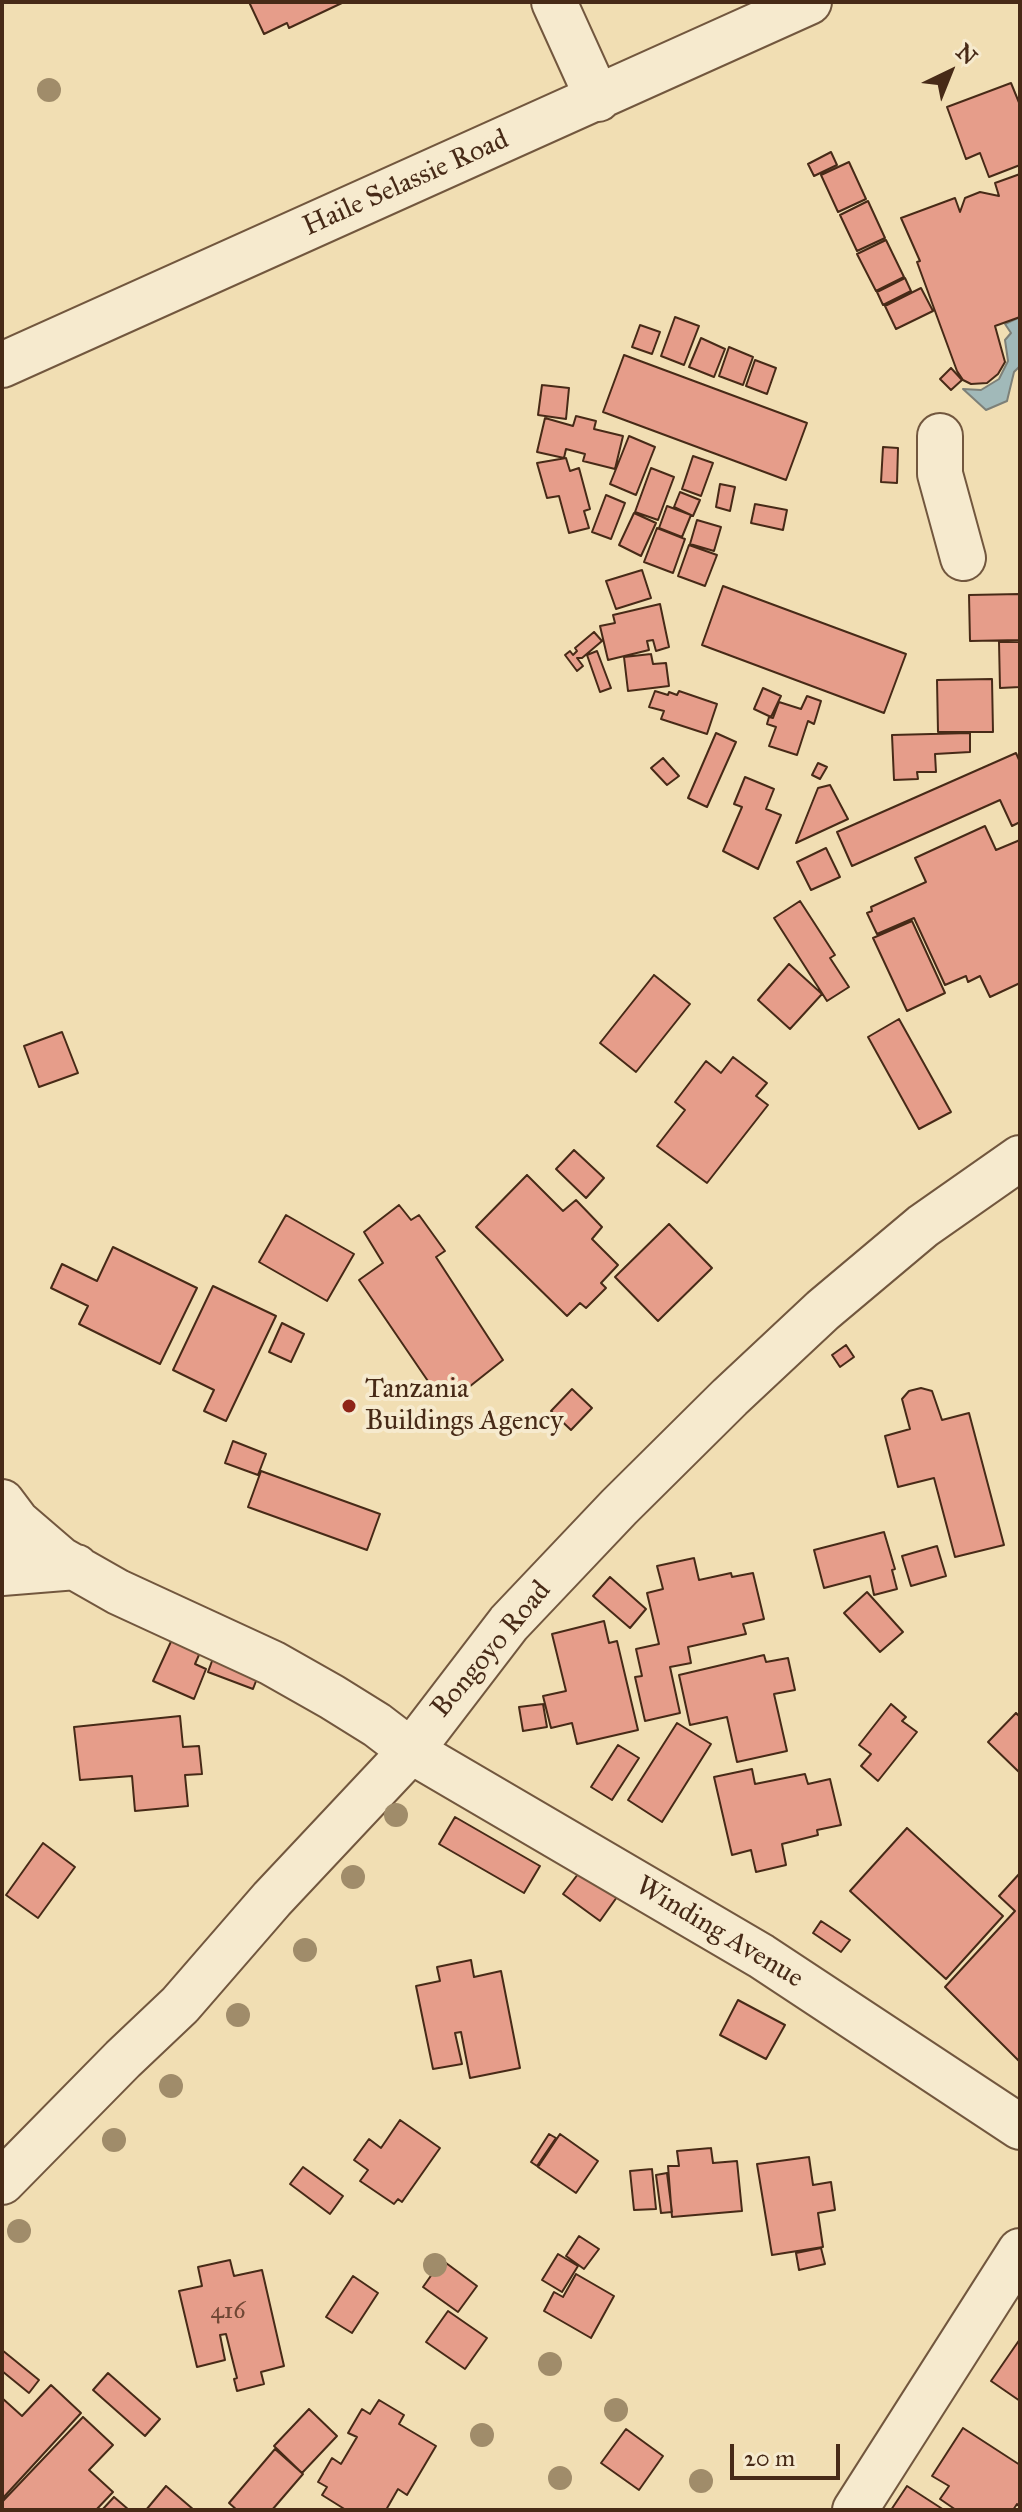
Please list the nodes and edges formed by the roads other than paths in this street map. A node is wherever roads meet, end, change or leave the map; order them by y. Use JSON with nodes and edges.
{"nodes":[{"id":1,"x":554,"y":2,"type":"edge"},
{"id":2,"x":809,"y":2,"type":"edge"},
{"id":3,"x":598,"y":99,"type":"junction"},
{"id":4,"x":2,"y":365,"type":"edge"},
{"id":5,"x":940,"y":436,"type":"dead end"},
{"id":6,"x":963,"y":558,"type":"dead end"},
{"id":7,"x":1020,"y":1158,"type":"edge"},
{"id":8,"x":2,"y":1502,"type":"edge"},
{"id":9,"x":2,"y":1555,"type":"edge"},
{"id":10,"x":76,"y":1567,"type":"junction"},
{"id":11,"x":2,"y":1573,"type":"edge"},
{"id":12,"x":411,"y":1751,"type":"junction"},
{"id":13,"x":1020,"y":2127,"type":"edge"},
{"id":14,"x":2,"y":2182,"type":"edge"},
{"id":15,"x":1020,"y":2251,"type":"edge"},
{"id":16,"x":855,"y":2510,"type":"edge"}],
"edges":[{"from":1,"to":3,"type":"street"},
{"from":2,"to":3,"type":"street","name":"Haile Selassie Road"},
{"from":3,"to":4,"type":"street","name":"Haile Selassie Road"},
{"from":5,"to":6,"type":"street"},
{"from":7,"to":12,"type":"street","name":"Bongoyo Road"},
{"from":8,"to":10,"type":"street","name":"Winding Avenue"},
{"from":9,"to":10,"type":"street"},
{"from":10,"to":11,"type":"street"},
{"from":10,"to":12,"type":"street","name":"Winding Avenue"},
{"from":12,"to":13,"type":"street","name":"Winding Avenue"},
{"from":12,"to":14,"type":"street","name":"Bongoyo Road"},
{"from":15,"to":16,"type":"street"}]}
